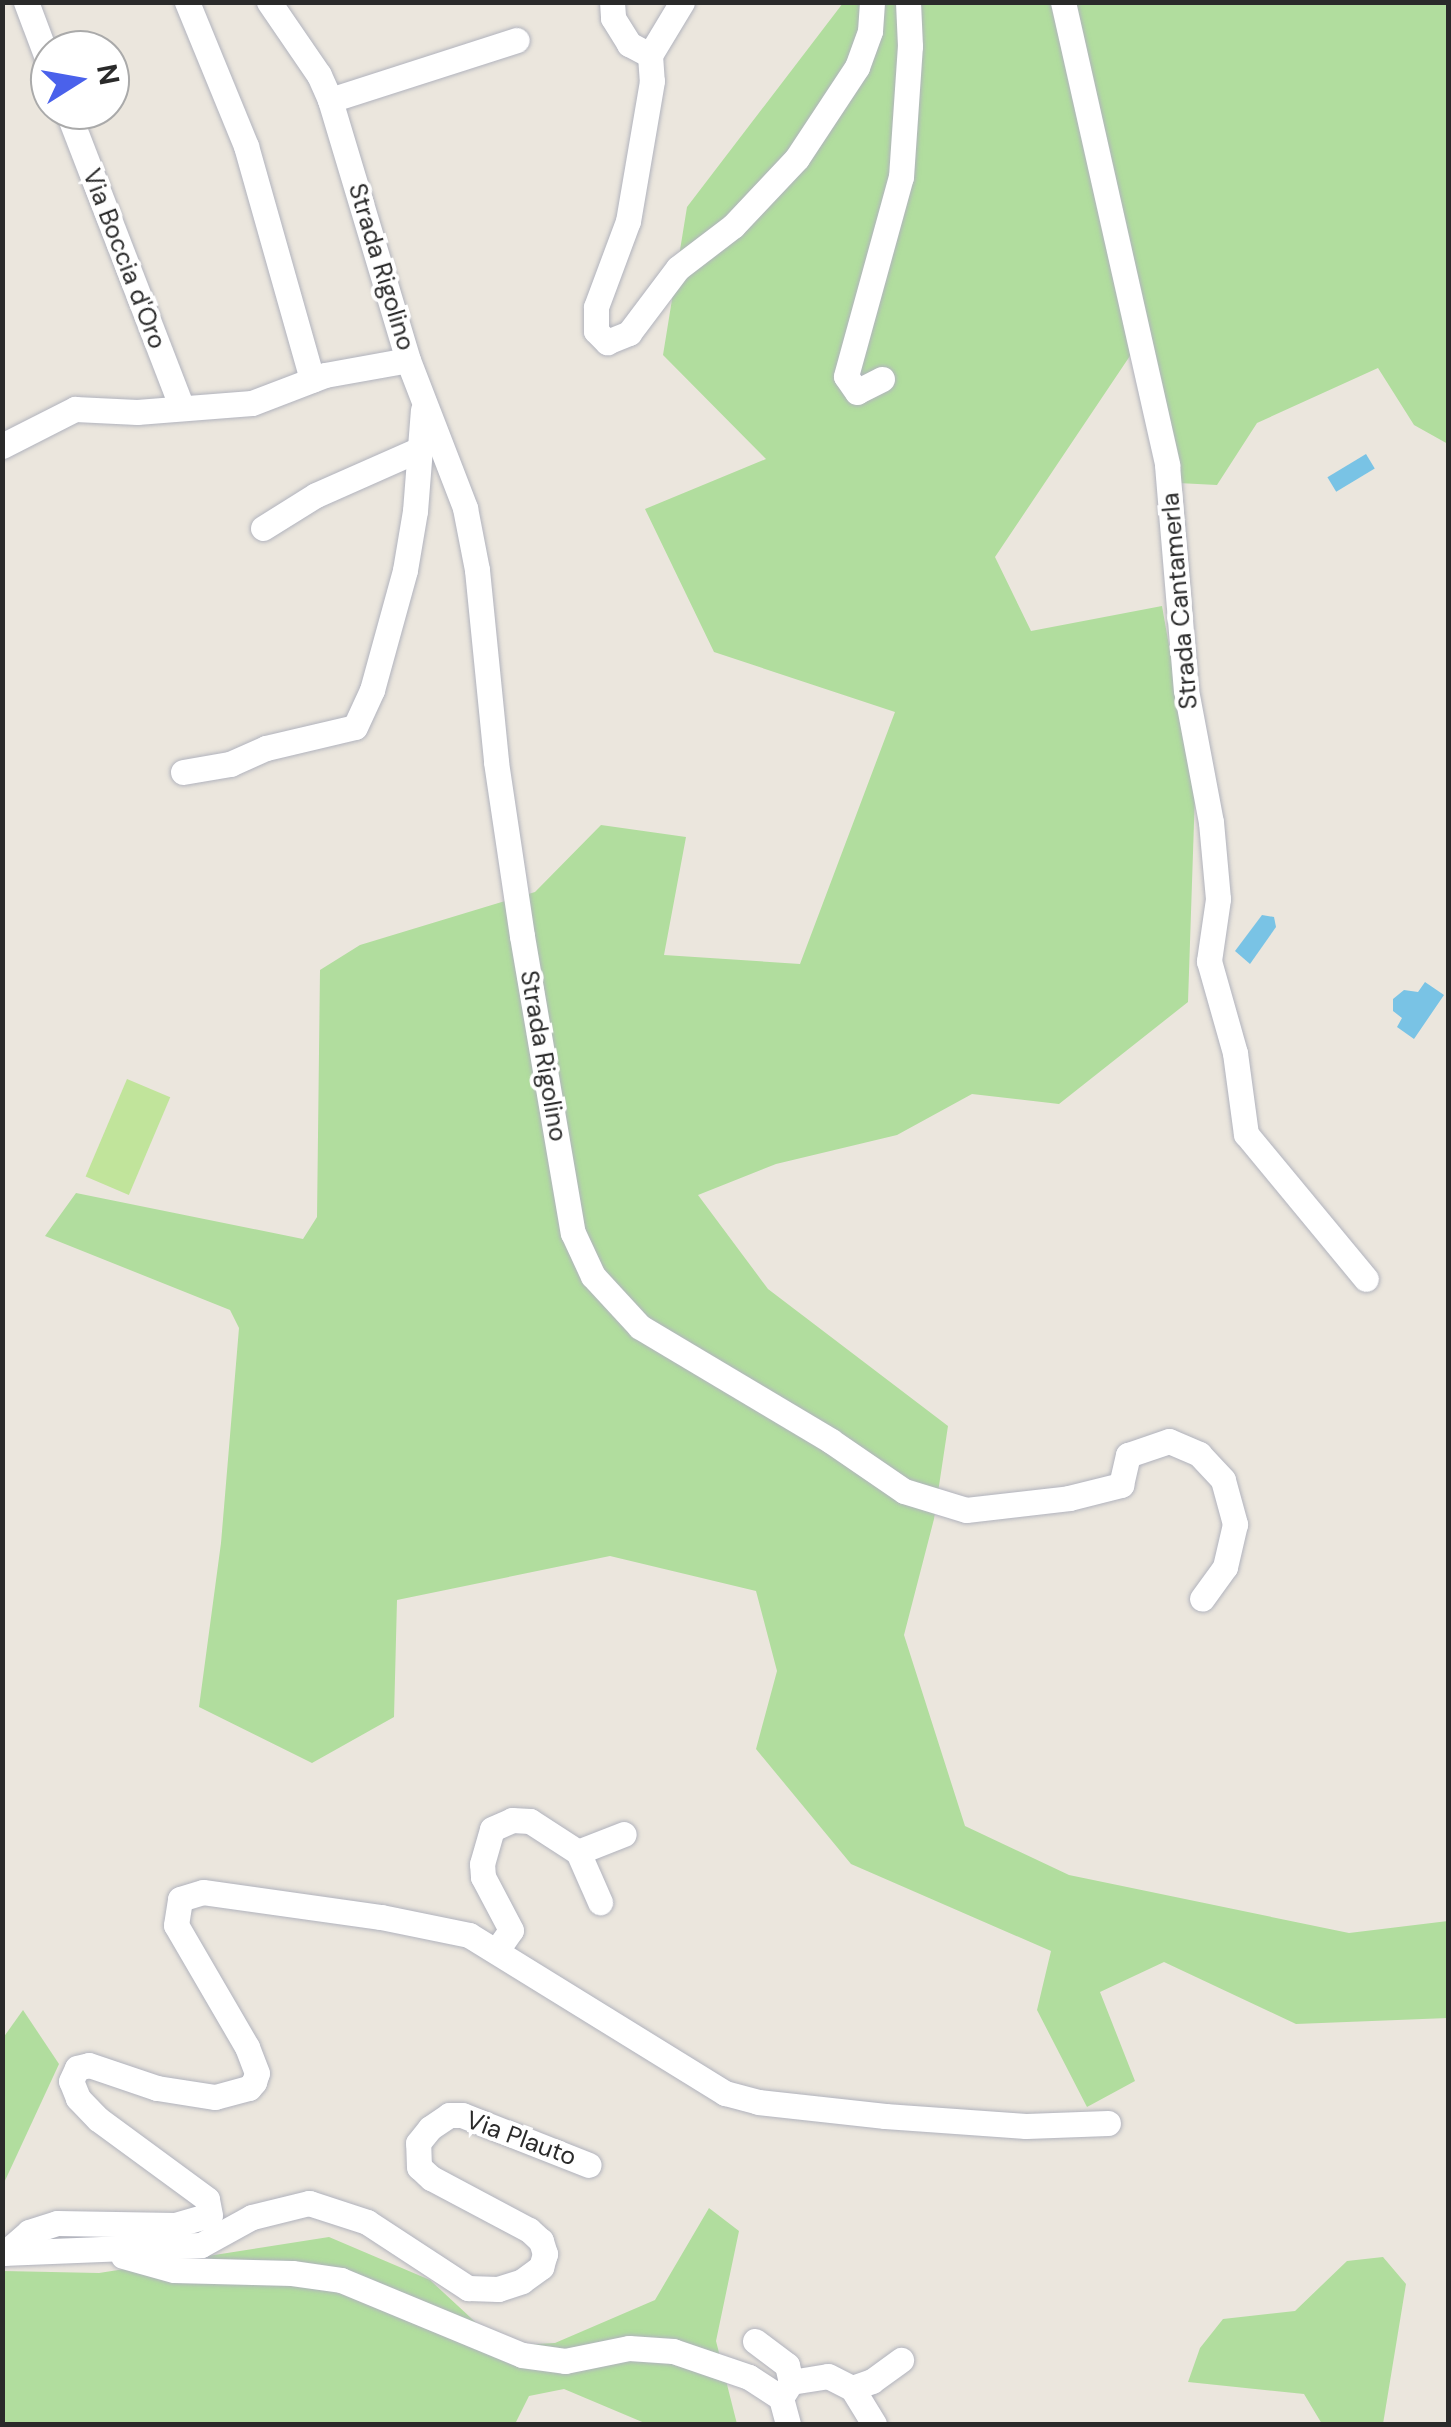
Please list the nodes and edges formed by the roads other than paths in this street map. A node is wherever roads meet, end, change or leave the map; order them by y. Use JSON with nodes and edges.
{"nodes":[{"id":1,"x":26,"y":2,"type":"edge"},
{"id":2,"x":187,"y":2,"type":"edge"},
{"id":3,"x":269,"y":2,"type":"edge"},
{"id":4,"x":612,"y":2,"type":"edge"},
{"id":5,"x":682,"y":2,"type":"edge"},
{"id":6,"x":872,"y":2,"type":"edge"},
{"id":7,"x":908,"y":2,"type":"edge"},
{"id":8,"x":1063,"y":2,"type":"edge"},
{"id":9,"x":36,"y":30,"type":"edge"},
{"id":10,"x":518,"y":40,"type":"dead end"},
{"id":11,"x":650,"y":55,"type":"junction"},
{"id":12,"x":330,"y":100,"type":"junction"},
{"id":13,"x":75,"y":130,"type":"edge"},
{"id":14,"x":408,"y":360,"type":"junction"},
{"id":15,"x":882,"y":379,"type":"dead end"},
{"id":16,"x":312,"y":380,"type":"junction"},
{"id":17,"x":424,"y":397,"type":"junction"},
{"id":18,"x":182,"y":408,"type":"junction"},
{"id":19,"x":2,"y":446,"type":"edge"},
{"id":20,"x":420,"y":449,"type":"junction"},
{"id":21,"x":263,"y":528,"type":"dead end"},
{"id":22,"x":183,"y":772,"type":"dead end"},
{"id":23,"x":1366,"y":1279,"type":"dead end"},
{"id":24,"x":1202,"y":1599,"type":"dead end"},
{"id":25,"x":624,"y":1834,"type":"dead end"},
{"id":26,"x":578,"y":1852,"type":"junction"},
{"id":27,"x":600,"y":1902,"type":"dead end"},
{"id":28,"x":497,"y":1950,"type":"junction"},
{"id":29,"x":1108,"y":2123,"type":"dead end"},
{"id":30,"x":589,"y":2165,"type":"dead end"},
{"id":31,"x":99,"y":2249,"type":"junction"},
{"id":32,"x":4,"y":2253,"type":"edge"},
{"id":33,"x":756,"y":2341,"type":"dead end"},
{"id":34,"x":900,"y":2360,"type":"dead end"},
{"id":35,"x":852,"y":2388,"type":"junction"},
{"id":36,"x":786,"y":2390,"type":"junction"},
{"id":37,"x":788,"y":2424,"type":"edge"},
{"id":38,"x":874,"y":2424,"type":"edge"}],
"edges":[{"from":1,"to":9,"type":"street"},
{"from":2,"to":16,"type":"street"},
{"from":3,"to":12,"type":"street","name":"Strada Rigolino"},
{"from":4,"to":11,"type":"street"},
{"from":5,"to":11,"type":"street"},
{"from":6,"to":11,"type":"street"},
{"from":7,"to":15,"type":"street"},
{"from":8,"to":23,"type":"street","name":"Strada Cantamerla"},
{"from":10,"to":12,"type":"street"},
{"from":12,"to":14,"type":"street","name":"Strada Rigolino"},
{"from":13,"to":18,"type":"street","name":"Via Boccia d'Oro"},
{"from":14,"to":16,"type":"street"},
{"from":14,"to":17,"type":"street","name":"Strada Rigolino"},
{"from":16,"to":18,"type":"street"},
{"from":17,"to":20,"type":"street"},
{"from":17,"to":24,"type":"street","name":"Strada Rigolino"},
{"from":18,"to":19,"type":"street"},
{"from":20,"to":21,"type":"street"},
{"from":20,"to":22,"type":"street"},
{"from":25,"to":26,"type":"street"},
{"from":26,"to":27,"type":"street"},
{"from":26,"to":28,"type":"street"},
{"from":28,"to":29,"type":"street"},
{"from":28,"to":32,"type":"street"},
{"from":30,"to":31,"type":"street","name":"Via Plauto"},
{"from":31,"to":32,"type":"street"},
{"from":31,"to":36,"type":"street"},
{"from":33,"to":36,"type":"street"},
{"from":34,"to":35,"type":"street"},
{"from":35,"to":36,"type":"street"},
{"from":35,"to":38,"type":"street"},
{"from":36,"to":37,"type":"street"}]}
